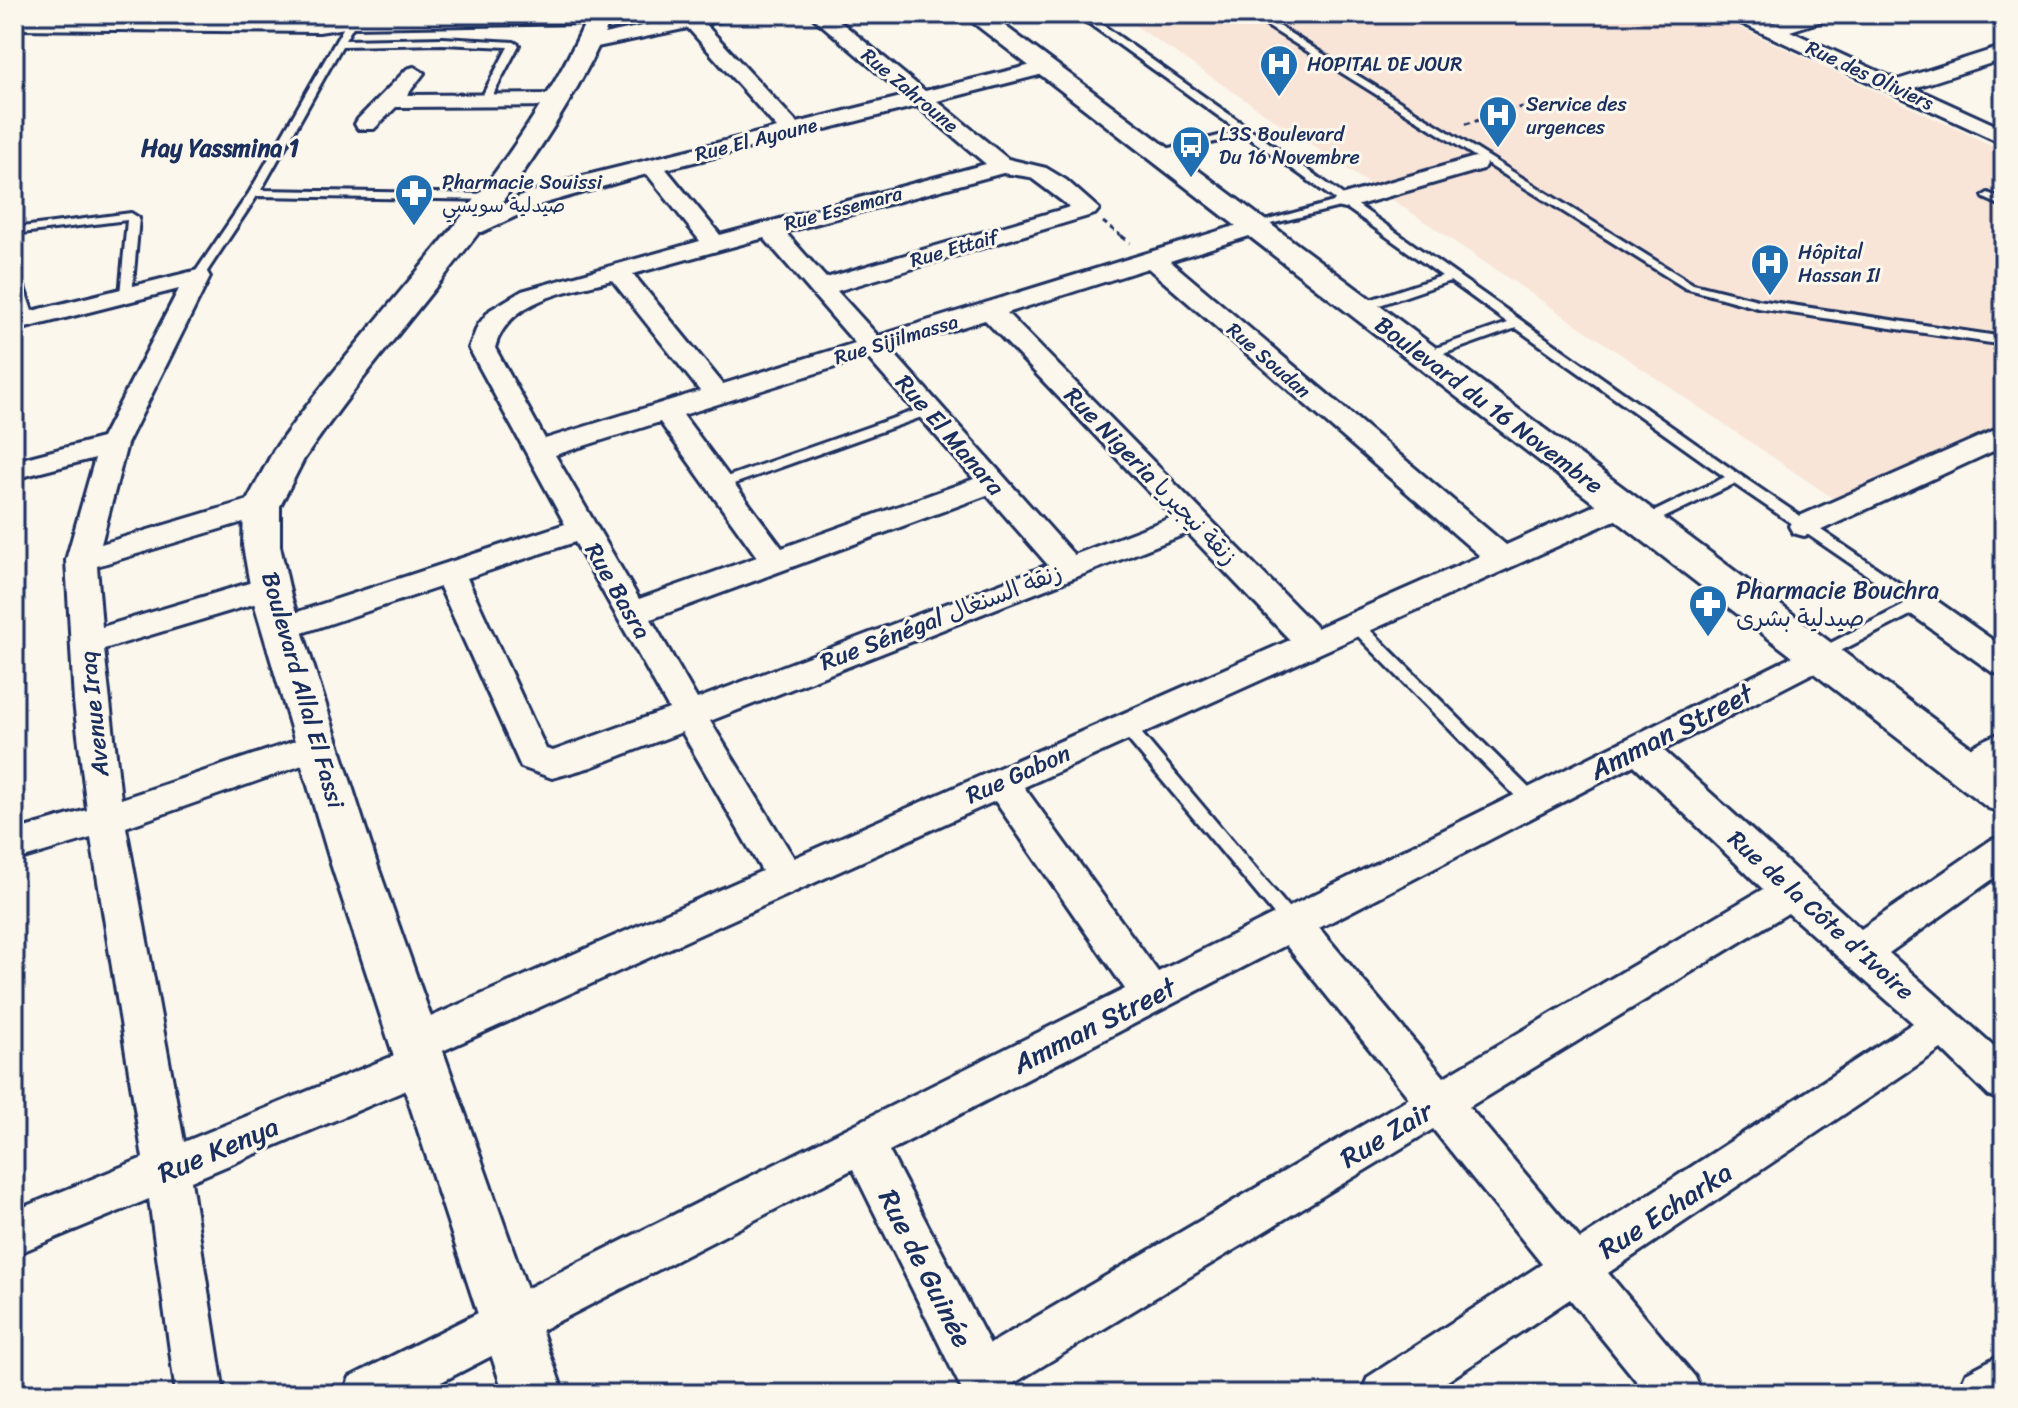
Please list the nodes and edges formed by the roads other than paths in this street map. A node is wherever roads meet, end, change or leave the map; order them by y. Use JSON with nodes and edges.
{"nodes":[{"id":1,"x":725,"y":14,"type":"edge"},
{"id":2,"x":819,"y":14,"type":"edge"},
{"id":3,"x":974,"y":14,"type":"edge"},
{"id":4,"x":1081,"y":14,"type":"edge"},
{"id":5,"x":1253,"y":14,"type":"edge"},
{"id":6,"x":1737,"y":14,"type":"edge"},
{"id":7,"x":1825,"y":14,"type":"edge"},
{"id":8,"x":212,"y":17,"type":"edge"},
{"id":9,"x":392,"y":17,"type":"edge"},
{"id":10,"x":689,"y":18,"type":"edge"},
{"id":11,"x":14,"y":19,"type":"edge"},
{"id":12,"x":352,"y":20,"type":"junction"},
{"id":13,"x":598,"y":24,"type":"edge"},
{"id":14,"x":1772,"y":30,"type":"junction"},
{"id":15,"x":338,"y":43,"type":"junction"},
{"id":16,"x":2003,"y":53,"type":"edge"},
{"id":17,"x":1044,"y":68,"type":"junction"},
{"id":18,"x":414,"y":73,"type":"dead end"},
{"id":19,"x":1896,"y":87,"type":"junction"},
{"id":20,"x":920,"y":99,"type":"junction"},
{"id":21,"x":485,"y":100,"type":"junction"},
{"id":22,"x":561,"y":100,"type":"junction"},
{"id":23,"x":390,"y":101,"type":"junction"},
{"id":24,"x":366,"y":124,"type":"dead end"},
{"id":25,"x":791,"y":130,"type":"junction"},
{"id":26,"x":1245,"y":132,"type":"junction"},
{"id":27,"x":2004,"y":137,"type":"edge"},
{"id":28,"x":1158,"y":154,"type":"junction"},
{"id":29,"x":1475,"y":164,"type":"dead end"},
{"id":30,"x":652,"y":166,"type":"junction"},
{"id":31,"x":1002,"y":166,"type":"junction"},
{"id":32,"x":504,"y":185,"type":"junction"},
{"id":33,"x":559,"y":190,"type":"junction"},
{"id":34,"x":254,"y":193,"type":"junction"},
{"id":35,"x":1988,"y":196,"type":"dead end"},
{"id":36,"x":1345,"y":202,"type":"junction"},
{"id":37,"x":2004,"y":204,"type":"edge"},
{"id":38,"x":1087,"y":209,"type":"joint"},
{"id":39,"x":474,"y":227,"type":"junction"},
{"id":40,"x":1254,"y":227,"type":"junction"},
{"id":41,"x":769,"y":229,"type":"junction"},
{"id":42,"x":14,"y":231,"type":"edge"},
{"id":43,"x":714,"y":243,"type":"junction"},
{"id":44,"x":1152,"y":259,"type":"junction"},
{"id":45,"x":617,"y":270,"type":"junction"},
{"id":46,"x":198,"y":277,"type":"junction"},
{"id":47,"x":1450,"y":277,"type":"junction"},
{"id":48,"x":820,"y":288,"type":"junction"},
{"id":49,"x":14,"y":289,"type":"edge"},
{"id":50,"x":126,"y":295,"type":"junction"},
{"id":51,"x":512,"y":306,"type":"joint"},
{"id":52,"x":1361,"y":307,"type":"junction"},
{"id":53,"x":990,"y":310,"type":"junction"},
{"id":54,"x":18,"y":322,"type":"edge"},
{"id":55,"x":1517,"y":324,"type":"junction"},
{"id":56,"x":2004,"y":341,"type":"edge"},
{"id":57,"x":873,"y":347,"type":"junction"},
{"id":58,"x":1425,"y":356,"type":"junction"},
{"id":59,"x":717,"y":395,"type":"junction"},
{"id":60,"x":928,"y":410,"type":"junction"},
{"id":61,"x":666,"y":411,"type":"junction"},
{"id":62,"x":2004,"y":435,"type":"edge"},
{"id":63,"x":113,"y":444,"type":"junction"},
{"id":64,"x":538,"y":451,"type":"junction"},
{"id":65,"x":14,"y":470,"type":"edge"},
{"id":66,"x":1735,"y":478,"type":"junction"},
{"id":67,"x":992,"y":483,"type":"junction"},
{"id":68,"x":720,"y":484,"type":"junction"},
{"id":69,"x":262,"y":506,"type":"junction"},
{"id":70,"x":1633,"y":514,"type":"junction"},
{"id":71,"x":1193,"y":520,"type":"junction"},
{"id":72,"x":1804,"y":526,"type":"junction"},
{"id":73,"x":582,"y":529,"type":"junction"},
{"id":74,"x":1502,"y":558,"type":"junction"},
{"id":75,"x":81,"y":560,"type":"junction"},
{"id":76,"x":776,"y":561,"type":"junction"},
{"id":77,"x":1068,"y":568,"type":"junction"},
{"id":78,"x":449,"y":573,"type":"junction"},
{"id":79,"x":269,"y":588,"type":"junction"},
{"id":80,"x":1919,"y":604,"type":"junction"},
{"id":81,"x":633,"y":613,"type":"junction"},
{"id":82,"x":1355,"y":624,"type":"junction"},
{"id":83,"x":281,"y":629,"type":"junction"},
{"id":84,"x":86,"y":643,"type":"junction"},
{"id":85,"x":1312,"y":643,"type":"junction"},
{"id":86,"x":1820,"y":655,"type":"junction"},
{"id":87,"x":2004,"y":664,"type":"edge"},
{"id":88,"x":689,"y":715,"type":"junction"},
{"id":89,"x":1126,"y":726,"type":"junction"},
{"id":90,"x":2004,"y":745,"type":"edge"},
{"id":91,"x":316,"y":747,"type":"junction"},
{"id":92,"x":1638,"y":748,"type":"junction"},
{"id":93,"x":1968,"y":768,"type":"junction"},
{"id":94,"x":1001,"y":782,"type":"junction"},
{"id":95,"x":2004,"y":796,"type":"edge"},
{"id":96,"x":1532,"y":802,"type":"junction"},
{"id":97,"x":106,"y":819,"type":"junction"},
{"id":98,"x":14,"y":846,"type":"edge"},
{"id":99,"x":2004,"y":851,"type":"edge"},
{"id":100,"x":786,"y":878,"type":"junction"},
{"id":101,"x":1791,"y":892,"type":"junction"},
{"id":102,"x":1292,"y":924,"type":"junction"},
{"id":103,"x":1861,"y":951,"type":"junction"},
{"id":104,"x":1152,"y":995,"type":"junction"},
{"id":105,"x":1944,"y":1025,"type":"junction"},
{"id":106,"x":418,"y":1054,"type":"junction"},
{"id":107,"x":2004,"y":1082,"type":"edge"},
{"id":108,"x":1438,"y":1102,"type":"junction"},
{"id":109,"x":862,"y":1143,"type":"junction"},
{"id":110,"x":167,"y":1170,"type":"junction"},
{"id":111,"x":14,"y":1233,"type":"edge"},
{"id":112,"x":1575,"y":1269,"type":"junction"},
{"id":113,"x":511,"y":1321,"type":"junction"},
{"id":114,"x":2004,"y":1383,"type":"edge"},
{"id":115,"x":985,"y":1385,"type":"edge"},
{"id":116,"x":200,"y":1394,"type":"edge"},
{"id":117,"x":367,"y":1394,"type":"edge"},
{"id":118,"x":534,"y":1394,"type":"edge"},
{"id":119,"x":1385,"y":1394,"type":"edge"},
{"id":120,"x":1678,"y":1394,"type":"edge"},
{"id":121,"x":1987,"y":1394,"type":"edge"}],
"edges":[{"from":1,"to":10,"type":"street"},
{"from":2,"to":20,"type":"street","name":"Rue Zahroune"},
{"from":3,"to":17,"type":"street","name":"Boulevard du 16 Novembre"},
{"from":4,"to":26,"type":"lane"},
{"from":5,"to":56,"type":"lane"},
{"from":6,"to":14,"type":"street","name":"Rue des Oliviers"},
{"from":7,"to":14,"type":"street"},
{"from":8,"to":11,"type":"street"},
{"from":8,"to":12,"type":"street"},
{"from":9,"to":12,"type":"street"},
{"from":9,"to":13,"type":"street"},
{"from":10,"to":13,"type":"street"},
{"from":10,"to":25,"type":"street"},
{"from":12,"to":15,"type":"lane"},
{"from":13,"to":22,"type":"street"},
{"from":14,"to":19,"type":"street","name":"Rue des Oliviers"},
{"from":15,"to":21,"type":"lane"},
{"from":15,"to":34,"type":"lane"},
{"from":16,"to":19,"type":"street"},
{"from":17,"to":20,"type":"street","name":"Rue El Ayoune"},
{"from":17,"to":28,"type":"street","name":"Boulevard du 16 Novembre"},
{"from":18,"to":23,"type":"street"},
{"from":19,"to":27,"type":"street","name":"Rue des Oliviers"},
{"from":20,"to":25,"type":"street","name":"Rue El Ayoune"},
{"from":20,"to":31,"type":"street","name":"Rue Zahroune"},
{"from":21,"to":22,"type":"street"},
{"from":21,"to":23,"type":"street"},
{"from":22,"to":32,"type":"street"},
{"from":23,"to":24,"type":"street"},
{"from":25,"to":30,"type":"street","name":"Rue El Ayoune"},
{"from":26,"to":28,"type":"lane"},
{"from":26,"to":36,"type":"lane"},
{"from":28,"to":40,"type":"street","name":"Boulevard du 16 Novembre"},
{"from":29,"to":36,"type":"street"},
{"from":30,"to":33,"type":"street","name":"Rue El Ayoune"},
{"from":30,"to":43,"type":"street"},
{"from":31,"to":38,"type":"street","name":"Rue Essemara"},
{"from":31,"to":41,"type":"street","name":"Rue Essemara"},
{"from":32,"to":33,"type":"street"},
{"from":32,"to":34,"type":"lane"},
{"from":32,"to":39,"type":"street"},
{"from":33,"to":39,"type":"street","name":"Rue El Ayoune"},
{"from":34,"to":46,"type":"lane"},
{"from":35,"to":37,"type":"lane"},
{"from":36,"to":40,"type":"lane"},
{"from":36,"to":47,"type":"lane"},
{"from":38,"to":48,"type":"street","name":"Rue Ettaif"},
{"from":39,"to":69,"type":"street"},
{"from":40,"to":44,"type":"street","name":"Rue Sijilmassa"},
{"from":40,"to":52,"type":"street","name":"Boulevard du 16 Novembre"},
{"from":41,"to":43,"type":"street","name":"Rue Essemara"},
{"from":41,"to":48,"type":"street","name":"Rue El Manara"},
{"from":42,"to":50,"type":"lane"},
{"from":43,"to":45,"type":"street","name":"Rue Essemara"},
{"from":44,"to":53,"type":"street","name":"Rue Sijilmassa"},
{"from":44,"to":74,"type":"street","name":"Rue Soudan"},
{"from":45,"to":51,"type":"street","name":"Rue Essemara"},
{"from":45,"to":59,"type":"street"},
{"from":46,"to":50,"type":"street"},
{"from":46,"to":63,"type":"street","name":"Avenue Iraq"},
{"from":47,"to":52,"type":"lane"},
{"from":47,"to":55,"type":"lane"},
{"from":48,"to":57,"type":"street","name":"Rue El Manara"},
{"from":49,"to":54,"type":"street"},
{"from":50,"to":54,"type":"street"},
{"from":51,"to":64,"type":"street","name":"Rue Basra"},
{"from":52,"to":58,"type":"street","name":"Boulevard du 16 Novembre"},
{"from":53,"to":57,"type":"street","name":"Rue Sijilmassa"},
{"from":53,"to":71,"type":"street","name":"Rue Nigeria زنقة نيجيريا"},
{"from":55,"to":58,"type":"lane"},
{"from":55,"to":66,"type":"lane"},
{"from":57,"to":59,"type":"street","name":"Rue Sijilmassa"},
{"from":57,"to":60,"type":"street","name":"Rue El Manara"},
{"from":58,"to":70,"type":"street","name":"Boulevard du 16 Novembre"},
{"from":59,"to":61,"type":"street","name":"Rue Sijilmassa"},
{"from":60,"to":67,"type":"street","name":"Rue El Manara"},
{"from":60,"to":68,"type":"lane"},
{"from":61,"to":64,"type":"street","name":"Rue Sijilmassa"},
{"from":61,"to":68,"type":"street"},
{"from":62,"to":72,"type":"street"},
{"from":63,"to":65,"type":"street"},
{"from":63,"to":75,"type":"street","name":"Avenue Iraq"},
{"from":64,"to":73,"type":"street","name":"Rue Basra"},
{"from":66,"to":70,"type":"lane"},
{"from":66,"to":72,"type":"lane"},
{"from":67,"to":76,"type":"street"},
{"from":67,"to":77,"type":"street","name":"Rue El Manara"},
{"from":68,"to":76,"type":"street"},
{"from":69,"to":75,"type":"street"},
{"from":69,"to":79,"type":"street","name":"Boulevard Allal El Fassi"},
{"from":70,"to":74,"type":"street","name":"Rue Gabon"},
{"from":70,"to":86,"type":"street","name":"Boulevard du 16 Novembre"},
{"from":71,"to":77,"type":"street","name":"Rue Sénégal زنقة السنغال"},
{"from":71,"to":85,"type":"street","name":"Rue Nigeria زنقة نيجيريا"},
{"from":72,"to":80,"type":"lane"},
{"from":73,"to":78,"type":"street"},
{"from":73,"to":81,"type":"street","name":"Rue Basra"},
{"from":74,"to":82,"type":"street","name":"Rue Gabon"},
{"from":75,"to":84,"type":"street","name":"Avenue Iraq"},
{"from":76,"to":81,"type":"street"},
{"from":77,"to":88,"type":"street","name":"Rue Sénégal زنقة السنغال"},
{"from":78,"to":83,"type":"street"},
{"from":78,"to":88,"type":"street","name":"Rue Sénégal زنقة السنغال"},
{"from":79,"to":83,"type":"street","name":"Boulevard Allal El Fassi"},
{"from":79,"to":84,"type":"street"},
{"from":80,"to":86,"type":"lane"},
{"from":80,"to":87,"type":"street"},
{"from":81,"to":88,"type":"street","name":"Rue Basra"},
{"from":82,"to":85,"type":"street","name":"Rue Gabon"},
{"from":82,"to":96,"type":"lane"},
{"from":83,"to":91,"type":"street","name":"Boulevard Allal El Fassi"},
{"from":84,"to":97,"type":"street","name":"Avenue Iraq"},
{"from":85,"to":89,"type":"street","name":"Rue Gabon"},
{"from":86,"to":92,"type":"street","name":"Amman Street"},
{"from":86,"to":93,"type":"street","name":"Boulevard du 16 Novembre"},
{"from":88,"to":100,"type":"street","name":"Rue Basra"},
{"from":89,"to":94,"type":"street","name":"Rue Gabon"},
{"from":89,"to":102,"type":"lane"},
{"from":90,"to":93,"type":"street"},
{"from":91,"to":97,"type":"street"},
{"from":91,"to":106,"type":"street","name":"Boulevard Allal El Fassi"},
{"from":92,"to":96,"type":"street","name":"Amman Street"},
{"from":92,"to":101,"type":"street","name":"Rue de la Côte d'Ivoire"},
{"from":93,"to":95,"type":"street","name":"Boulevard du 16 Novembre"},
{"from":94,"to":100,"type":"street","name":"Rue Gabon"},
{"from":94,"to":104,"type":"street"},
{"from":96,"to":102,"type":"street","name":"Amman Street"},
{"from":97,"to":98,"type":"street"},
{"from":97,"to":110,"type":"street","name":"Avenue Iraq"},
{"from":99,"to":103,"type":"street"},
{"from":100,"to":106,"type":"street","name":"Rue Gabon"},
{"from":101,"to":103,"type":"street","name":"Rue de la Côte d'Ivoire"},
{"from":101,"to":108,"type":"street","name":"Rue Zair"},
{"from":102,"to":104,"type":"street","name":"Amman Street"},
{"from":102,"to":108,"type":"street"},
{"from":103,"to":105,"type":"street","name":"Rue de la Côte d'Ivoire"},
{"from":104,"to":109,"type":"street","name":"Amman Street"},
{"from":105,"to":107,"type":"street","name":"Rue de la Côte d'Ivoire"},
{"from":105,"to":112,"type":"street","name":"Rue Echarka"},
{"from":106,"to":110,"type":"street","name":"Rue Kenya"},
{"from":106,"to":113,"type":"street","name":"Boulevard Allal El Fassi"},
{"from":108,"to":112,"type":"street"},
{"from":108,"to":115,"type":"street","name":"Rue Zair"},
{"from":109,"to":113,"type":"street","name":"Amman Street"},
{"from":109,"to":115,"type":"street","name":"Rue de Guinée"},
{"from":110,"to":111,"type":"street","name":"Rue Kenya"},
{"from":110,"to":116,"type":"street","name":"Avenue Iraq"},
{"from":112,"to":119,"type":"street","name":"Rue Echarka"},
{"from":112,"to":120,"type":"street"},
{"from":113,"to":117,"type":"street","name":"Amman Street"},
{"from":113,"to":118,"type":"street","name":"Boulevard Allal El Fassi"},
{"from":114,"to":121,"type":"street"}]}
